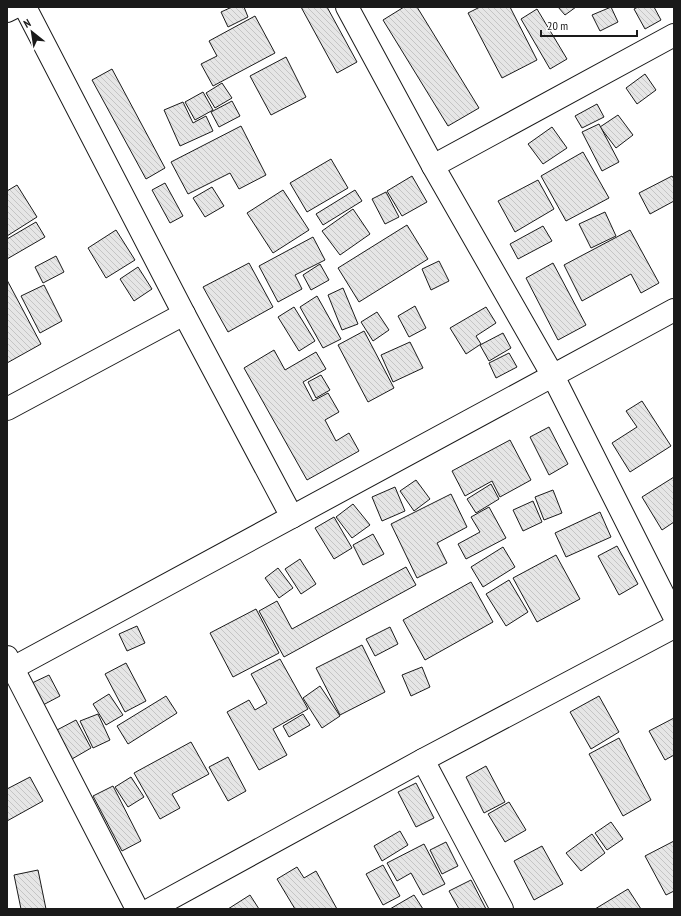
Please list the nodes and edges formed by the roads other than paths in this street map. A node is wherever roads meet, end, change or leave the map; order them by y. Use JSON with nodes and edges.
{"nodes":[{"id":1,"x":15,"y":7,"type":"edge"},
{"id":2,"x":25,"y":7,"type":"edge"},
{"id":3,"x":348,"y":7,"type":"edge"},
{"id":4,"x":7,"y":11,"type":"edge"},
{"id":5,"x":674,"y":35,"type":"edge"},
{"id":6,"x":433,"y":166,"type":"junction"},
{"id":7,"x":674,"y":310,"type":"edge"},
{"id":8,"x":184,"y":314,"type":"junction"},
{"id":9,"x":552,"y":376,"type":"junction"},
{"id":10,"x":7,"y":409,"type":"edge"},
{"id":11,"x":292,"y":517,"type":"junction"},
{"id":12,"x":674,"y":616,"type":"edge"},
{"id":13,"x":674,"y":627,"type":"edge"},
{"id":14,"x":10,"y":663,"type":"edge"},
{"id":15,"x":423,"y":760,"type":"junction"},
{"id":16,"x":137,"y":909,"type":"edge"},
{"id":17,"x":151,"y":909,"type":"edge"},
{"id":18,"x":502,"y":909,"type":"edge"}],
"edges":[{"from":1,"to":4,"type":"street"},
{"from":2,"to":8,"type":"street"},
{"from":3,"to":6,"type":"street"},
{"from":5,"to":6,"type":"street"},
{"from":6,"to":9,"type":"street"},
{"from":7,"to":9,"type":"street"},
{"from":8,"to":10,"type":"street"},
{"from":8,"to":11,"type":"street"},
{"from":9,"to":11,"type":"street"},
{"from":9,"to":12,"type":"street"},
{"from":11,"to":14,"type":"street"},
{"from":13,"to":15,"type":"street"},
{"from":14,"to":16,"type":"street"},
{"from":15,"to":17,"type":"street"},
{"from":15,"to":18,"type":"street"}]}
